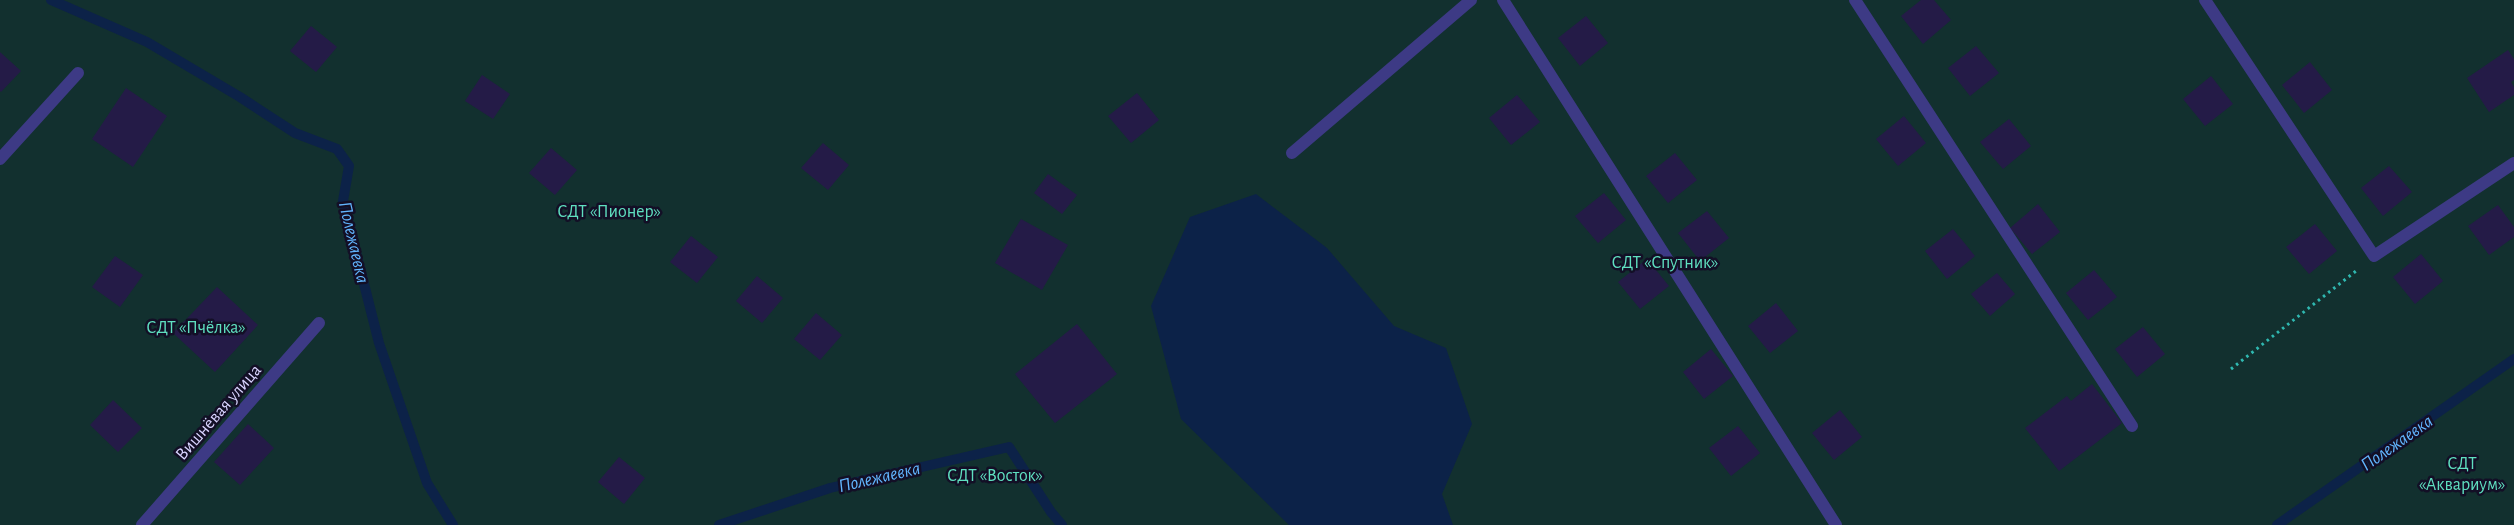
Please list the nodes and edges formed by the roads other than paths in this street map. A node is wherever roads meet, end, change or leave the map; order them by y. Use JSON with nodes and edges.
{"nodes":[{"id":1,"x":1471,"y":0,"type":"edge"},
{"id":2,"x":1502,"y":0,"type":"edge"},
{"id":3,"x":1855,"y":0,"type":"edge"},
{"id":4,"x":2205,"y":0,"type":"edge"},
{"id":5,"x":78,"y":73,"type":"dead end"},
{"id":6,"x":1292,"y":152,"type":"dead end"},
{"id":7,"x":0,"y":159,"type":"edge"},
{"id":8,"x":2514,"y":163,"type":"edge"},
{"id":9,"x":319,"y":322,"type":"dead end"},
{"id":10,"x":2132,"y":426,"type":"dead end"},
{"id":11,"x":142,"y":525,"type":"edge"},
{"id":12,"x":1836,"y":525,"type":"edge"}],
"edges":[{"from":1,"to":6,"type":"street"},
{"from":2,"to":12,"type":"street"},
{"from":3,"to":10,"type":"street"},
{"from":4,"to":8,"type":"street"},
{"from":5,"to":7,"type":"street"},
{"from":9,"to":11,"type":"street","name":"Вишнёвая улица"}]}
